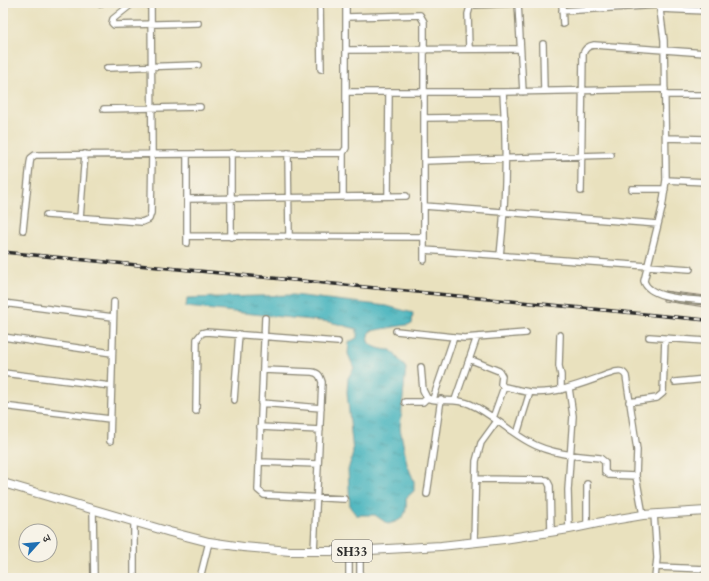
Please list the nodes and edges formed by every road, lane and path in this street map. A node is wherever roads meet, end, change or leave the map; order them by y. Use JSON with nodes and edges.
{"nodes":[{"id":1,"x":133,"y":3,"type":"edge"},
{"id":2,"x":151,"y":3,"type":"edge"},
{"id":3,"x":320,"y":3,"type":"edge"},
{"id":4,"x":346,"y":3,"type":"edge"},
{"id":5,"x":518,"y":3,"type":"edge"},
{"id":6,"x":562,"y":3,"type":"edge"},
{"id":7,"x":476,"y":4,"type":"edge"},
{"id":8,"x":660,"y":6,"type":"edge"},
{"id":9,"x":706,"y":11,"type":"edge"},
{"id":10,"x":562,"y":12,"type":"junction"},
{"id":11,"x":346,"y":17,"type":"junction"},
{"id":12,"x":198,"y":23,"type":"dead end"},
{"id":13,"x":151,"y":24,"type":"junction"},
{"id":14,"x":563,"y":24,"type":"dead end"},
{"id":15,"x":543,"y":44,"type":"dead end"},
{"id":16,"x":424,"y":49,"type":"junction"},
{"id":17,"x":469,"y":49,"type":"junction"},
{"id":18,"x":520,"y":49,"type":"junction"},
{"id":19,"x":346,"y":50,"type":"junction"},
{"id":20,"x":664,"y":50,"type":"junction"},
{"id":21,"x":706,"y":53,"type":"edge"},
{"id":22,"x":198,"y":65,"type":"dead end"},
{"id":23,"x":152,"y":66,"type":"junction"},
{"id":24,"x":107,"y":68,"type":"dead end"},
{"id":25,"x":321,"y":69,"type":"dead end"},
{"id":26,"x":582,"y":90,"type":"junction"},
{"id":27,"x":544,"y":91,"type":"junction"},
{"id":28,"x":346,"y":92,"type":"junction"},
{"id":29,"x":389,"y":92,"type":"junction"},
{"id":30,"x":424,"y":92,"type":"junction"},
{"id":31,"x":503,"y":92,"type":"junction"},
{"id":32,"x":523,"y":92,"type":"junction"},
{"id":33,"x":665,"y":92,"type":"junction"},
{"id":34,"x":706,"y":95,"type":"edge"},
{"id":35,"x":200,"y":107,"type":"dead end"},
{"id":36,"x":152,"y":108,"type":"junction"},
{"id":37,"x":104,"y":109,"type":"dead end"},
{"id":38,"x":505,"y":117,"type":"junction"},
{"id":39,"x":424,"y":118,"type":"junction"},
{"id":40,"x":666,"y":138,"type":"junction"},
{"id":41,"x":706,"y":139,"type":"edge"},
{"id":42,"x":230,"y":153,"type":"junction"},
{"id":43,"x":288,"y":153,"type":"junction"},
{"id":44,"x":343,"y":153,"type":"junction"},
{"id":45,"x":85,"y":154,"type":"junction"},
{"id":46,"x":152,"y":154,"type":"junction"},
{"id":47,"x":187,"y":154,"type":"junction"},
{"id":48,"x":611,"y":155,"type":"dead end"},
{"id":49,"x":581,"y":156,"type":"junction"},
{"id":50,"x":505,"y":159,"type":"junction"},
{"id":51,"x":424,"y":161,"type":"junction"},
{"id":52,"x":666,"y":180,"type":"junction"},
{"id":53,"x":706,"y":182,"type":"edge"},
{"id":54,"x":632,"y":189,"type":"dead end"},
{"id":55,"x":665,"y":189,"type":"junction"},
{"id":56,"x":581,"y":191,"type":"dead end"},
{"id":57,"x":343,"y":196,"type":"junction"},
{"id":58,"x":388,"y":196,"type":"junction"},
{"id":59,"x":406,"y":196,"type":"dead end"},
{"id":60,"x":288,"y":198,"type":"junction"},
{"id":61,"x":187,"y":199,"type":"junction"},
{"id":62,"x":231,"y":199,"type":"junction"},
{"id":63,"x":424,"y":206,"type":"junction"},
{"id":64,"x":505,"y":212,"type":"junction"},
{"id":65,"x":46,"y":215,"type":"dead end"},
{"id":66,"x":80,"y":218,"type":"junction"},
{"id":67,"x":658,"y":224,"type":"junction"},
{"id":68,"x":23,"y":230,"type":"dead end"},
{"id":69,"x":187,"y":236,"type":"junction"},
{"id":70,"x":231,"y":236,"type":"junction"},
{"id":71,"x":289,"y":237,"type":"junction"},
{"id":72,"x":424,"y":237,"type":"junction"},
{"id":73,"x":187,"y":243,"type":"dead end"},
{"id":74,"x":424,"y":250,"type":"junction"},
{"id":75,"x":500,"y":256,"type":"junction"},
{"id":76,"x":424,"y":260,"type":"dead end"},
{"id":77,"x":648,"y":266,"type":"junction"},
{"id":78,"x":690,"y":269,"type":"dead end"},
{"id":79,"x":706,"y":301,"type":"edge"},
{"id":80,"x":114,"y":302,"type":"dead end"},
{"id":81,"x":3,"y":303,"type":"edge"},
{"id":82,"x":113,"y":317,"type":"junction"},
{"id":83,"x":265,"y":318,"type":"dead end"},
{"id":84,"x":396,"y":331,"type":"dead end"},
{"id":85,"x":526,"y":333,"type":"dead end"},
{"id":86,"x":239,"y":334,"type":"junction"},
{"id":87,"x":560,"y":335,"type":"dead end"},
{"id":88,"x":264,"y":336,"type":"junction"},
{"id":89,"x":3,"y":337,"type":"edge"},
{"id":90,"x":454,"y":337,"type":"junction"},
{"id":91,"x":477,"y":337,"type":"junction"},
{"id":92,"x":649,"y":337,"type":"dead end"},
{"id":93,"x":664,"y":339,"type":"junction"},
{"id":94,"x":705,"y":341,"type":"edge"},
{"id":95,"x":338,"y":342,"type":"dead end"},
{"id":96,"x":705,"y":350,"type":"edge"},
{"id":97,"x":112,"y":354,"type":"junction"},
{"id":98,"x":469,"y":359,"type":"junction"},
{"id":99,"x":706,"y":364,"type":"edge"},
{"id":100,"x":421,"y":367,"type":"dead end"},
{"id":101,"x":263,"y":370,"type":"junction"},
{"id":102,"x":3,"y":373,"type":"edge"},
{"id":103,"x":706,"y":379,"type":"edge"},
{"id":104,"x":675,"y":382,"type":"dead end"},
{"id":105,"x":111,"y":386,"type":"junction"},
{"id":106,"x":504,"y":386,"type":"junction"},
{"id":107,"x":569,"y":388,"type":"junction"},
{"id":108,"x":561,"y":390,"type":"junction"},
{"id":109,"x":530,"y":392,"type":"junction"},
{"id":110,"x":430,"y":398,"type":"junction"},
{"id":111,"x":441,"y":399,"type":"junction"},
{"id":112,"x":234,"y":400,"type":"dead end"},
{"id":113,"x":455,"y":400,"type":"junction"},
{"id":114,"x":405,"y":402,"type":"dead end"},
{"id":115,"x":629,"y":402,"type":"junction"},
{"id":116,"x":261,"y":403,"type":"junction"},
{"id":117,"x":3,"y":406,"type":"edge"},
{"id":118,"x":321,"y":408,"type":"junction"},
{"id":119,"x":196,"y":411,"type":"dead end"},
{"id":120,"x":110,"y":419,"type":"junction"},
{"id":121,"x":495,"y":419,"type":"junction"},
{"id":122,"x":260,"y":427,"type":"junction"},
{"id":123,"x":320,"y":430,"type":"junction"},
{"id":124,"x":517,"y":434,"type":"junction"},
{"id":125,"x":110,"y":441,"type":"dead end"},
{"id":126,"x":570,"y":456,"type":"junction"},
{"id":127,"x":259,"y":462,"type":"junction"},
{"id":128,"x":318,"y":464,"type":"junction"},
{"id":129,"x":636,"y":476,"type":"junction"},
{"id":130,"x":476,"y":479,"type":"junction"},
{"id":131,"x":3,"y":484,"type":"edge"},
{"id":132,"x":587,"y":484,"type":"dead end"},
{"id":133,"x":427,"y":494,"type":"dead end"},
{"id":134,"x":316,"y":498,"type":"junction"},
{"id":135,"x":344,"y":499,"type":"dead end"},
{"id":136,"x":93,"y":509,"type":"junction"},
{"id":137,"x":706,"y":511,"type":"edge"},
{"id":138,"x":654,"y":514,"type":"junction"},
{"id":139,"x":643,"y":515,"type":"junction"},
{"id":140,"x":134,"y":521,"type":"junction"},
{"id":141,"x":587,"y":525,"type":"junction"},
{"id":142,"x":569,"y":529,"type":"junction"},
{"id":143,"x":551,"y":532,"type":"junction"},
{"id":144,"x":209,"y":542,"type":"junction"},
{"id":145,"x":474,"y":543,"type":"junction"},
{"id":146,"x":314,"y":551,"type":"junction"},
{"id":147,"x":349,"y":551,"type":"junction"},
{"id":148,"x":360,"y":551,"type":"junction"},
{"id":149,"x":656,"y":567,"type":"junction"},
{"id":150,"x":706,"y":569,"type":"edge"},
{"id":151,"x":94,"y":578,"type":"edge"},
{"id":152,"x":134,"y":578,"type":"edge"},
{"id":153,"x":200,"y":578,"type":"edge"},
{"id":154,"x":349,"y":578,"type":"edge"},
{"id":155,"x":360,"y":578,"type":"edge"},
{"id":156,"x":655,"y":578,"type":"edge"}],
"edges":[{"from":1,"to":13,"type":"street"},
{"from":2,"to":13,"type":"street"},
{"from":3,"to":25,"type":"street"},
{"from":4,"to":11,"type":"street"},
{"from":5,"to":7,"type":"street"},
{"from":5,"to":18,"type":"street"},
{"from":6,"to":10,"type":"street"},
{"from":7,"to":17,"type":"street"},
{"from":8,"to":9,"type":"street"},
{"from":8,"to":10,"type":"street"},
{"from":8,"to":20,"type":"street"},
{"from":10,"to":14,"type":"street"},
{"from":11,"to":16,"type":"street"},
{"from":11,"to":19,"type":"street"},
{"from":12,"to":13,"type":"street"},
{"from":13,"to":23,"type":"street"},
{"from":15,"to":27,"type":"street"},
{"from":16,"to":17,"type":"street"},
{"from":16,"to":19,"type":"street"},
{"from":16,"to":30,"type":"street"},
{"from":17,"to":18,"type":"street"},
{"from":18,"to":32,"type":"street"},
{"from":19,"to":28,"type":"street"},
{"from":20,"to":21,"type":"street"},
{"from":20,"to":26,"type":"street"},
{"from":20,"to":33,"type":"street"},
{"from":22,"to":23,"type":"street"},
{"from":23,"to":24,"type":"street"},
{"from":23,"to":36,"type":"street"},
{"from":26,"to":27,"type":"street"},
{"from":26,"to":33,"type":"street"},
{"from":26,"to":49,"type":"street"},
{"from":27,"to":32,"type":"street"},
{"from":28,"to":29,"type":"street"},
{"from":28,"to":44,"type":"street"},
{"from":29,"to":30,"type":"street"},
{"from":29,"to":58,"type":"street"},
{"from":30,"to":31,"type":"street"},
{"from":30,"to":39,"type":"street"},
{"from":31,"to":32,"type":"street"},
{"from":31,"to":38,"type":"street"},
{"from":33,"to":34,"type":"street"},
{"from":33,"to":40,"type":"street"},
{"from":35,"to":36,"type":"street"},
{"from":36,"to":37,"type":"street"},
{"from":36,"to":46,"type":"street"},
{"from":38,"to":39,"type":"street"},
{"from":38,"to":50,"type":"street"},
{"from":39,"to":51,"type":"street"},
{"from":40,"to":41,"type":"street"},
{"from":40,"to":52,"type":"street"},
{"from":42,"to":43,"type":"street"},
{"from":42,"to":47,"type":"street"},
{"from":42,"to":62,"type":"street"},
{"from":43,"to":44,"type":"street"},
{"from":43,"to":60,"type":"street"},
{"from":44,"to":57,"type":"street"},
{"from":45,"to":46,"type":"street"},
{"from":45,"to":66,"type":"street"},
{"from":45,"to":68,"type":"street"},
{"from":46,"to":47,"type":"street"},
{"from":46,"to":66,"type":"street"},
{"from":47,"to":61,"type":"street"},
{"from":48,"to":49,"type":"street"},
{"from":49,"to":50,"type":"street"},
{"from":49,"to":56,"type":"street"},
{"from":50,"to":51,"type":"street"},
{"from":50,"to":64,"type":"street"},
{"from":51,"to":63,"type":"street"},
{"from":52,"to":53,"type":"street"},
{"from":52,"to":55,"type":"street"},
{"from":54,"to":55,"type":"street"},
{"from":55,"to":67,"type":"street"},
{"from":57,"to":58,"type":"street"},
{"from":57,"to":60,"type":"street"},
{"from":58,"to":59,"type":"street"},
{"from":60,"to":62,"type":"street"},
{"from":60,"to":71,"type":"street"},
{"from":61,"to":62,"type":"street"},
{"from":61,"to":69,"type":"street"},
{"from":62,"to":70,"type":"street"},
{"from":63,"to":64,"type":"street"},
{"from":63,"to":72,"type":"street"},
{"from":64,"to":67,"type":"street"},
{"from":64,"to":75,"type":"street"},
{"from":65,"to":66,"type":"street"},
{"from":67,"to":77,"type":"street"},
{"from":69,"to":70,"type":"street"},
{"from":69,"to":73,"type":"street"},
{"from":70,"to":71,"type":"street"},
{"from":71,"to":72,"type":"street"},
{"from":72,"to":74,"type":"street"},
{"from":74,"to":75,"type":"street"},
{"from":74,"to":76,"type":"street"},
{"from":75,"to":77,"type":"street"},
{"from":77,"to":78,"type":"street"},
{"from":77,"to":79,"type":"street"},
{"from":80,"to":82,"type":"street"},
{"from":81,"to":82,"type":"street"},
{"from":82,"to":97,"type":"street"},
{"from":83,"to":88,"type":"street"},
{"from":84,"to":90,"type":"street"},
{"from":85,"to":91,"type":"street"},
{"from":86,"to":88,"type":"street"},
{"from":86,"to":112,"type":"street"},
{"from":86,"to":119,"type":"street"},
{"from":87,"to":108,"type":"street"},
{"from":88,"to":95,"type":"street"},
{"from":88,"to":101,"type":"street"},
{"from":89,"to":97,"type":"street"},
{"from":90,"to":91,"type":"street"},
{"from":90,"to":110,"type":"street"},
{"from":91,"to":98,"type":"street"},
{"from":92,"to":93,"type":"street"},
{"from":93,"to":94,"type":"street"},
{"from":93,"to":115,"type":"street"},
{"from":94,"to":96,"type":"street"},
{"from":96,"to":99,"type":"street"},
{"from":97,"to":105,"type":"street"},
{"from":98,"to":106,"type":"street"},
{"from":98,"to":113,"type":"street"},
{"from":100,"to":110,"type":"street"},
{"from":101,"to":116,"type":"street"},
{"from":101,"to":118,"type":"street"},
{"from":102,"to":105,"type":"street"},
{"from":103,"to":104,"type":"street"},
{"from":105,"to":120,"type":"street"},
{"from":106,"to":109,"type":"street"},
{"from":106,"to":121,"type":"street"},
{"from":107,"to":108,"type":"street"},
{"from":107,"to":115,"type":"street"},
{"from":107,"to":126,"type":"street"},
{"from":108,"to":109,"type":"street"},
{"from":109,"to":124,"type":"street"},
{"from":110,"to":111,"type":"street"},
{"from":110,"to":114,"type":"street"},
{"from":111,"to":113,"type":"street"},
{"from":111,"to":133,"type":"street"},
{"from":113,"to":121,"type":"street"},
{"from":115,"to":129,"type":"street"},
{"from":116,"to":118,"type":"street"},
{"from":116,"to":122,"type":"street"},
{"from":117,"to":120,"type":"street"},
{"from":118,"to":123,"type":"street"},
{"from":120,"to":125,"type":"street"},
{"from":121,"to":124,"type":"street"},
{"from":121,"to":130,"type":"street"},
{"from":122,"to":123,"type":"street"},
{"from":122,"to":127,"type":"street"},
{"from":123,"to":128,"type":"street"},
{"from":124,"to":126,"type":"street"},
{"from":126,"to":129,"type":"street"},
{"from":126,"to":142,"type":"street"},
{"from":127,"to":128,"type":"street"},
{"from":127,"to":134,"type":"street"},
{"from":128,"to":134,"type":"street"},
{"from":129,"to":139,"type":"street"},
{"from":130,"to":143,"type":"street"},
{"from":130,"to":145,"type":"street"},
{"from":131,"to":136,"type":"main road","number":"SH33"},
{"from":132,"to":141,"type":"street"},
{"from":134,"to":135,"type":"street"},
{"from":134,"to":146,"type":"street"},
{"from":136,"to":140,"type":"main road","number":"SH33"},
{"from":136,"to":151,"type":"street"},
{"from":137,"to":138,"type":"main road","number":"SH33"},
{"from":138,"to":139,"type":"main road","number":"SH33"},
{"from":138,"to":149,"type":"street"},
{"from":139,"to":141,"type":"main road","number":"SH33"},
{"from":140,"to":144,"type":"main road","number":"SH33"},
{"from":140,"to":152,"type":"street"},
{"from":141,"to":142,"type":"main road","number":"SH33"},
{"from":142,"to":143,"type":"main road","number":"SH33"},
{"from":143,"to":145,"type":"main road","number":"SH33"},
{"from":144,"to":146,"type":"main road","number":"SH33"},
{"from":144,"to":153,"type":"street"},
{"from":145,"to":148,"type":"main road","number":"SH33"},
{"from":146,"to":147,"type":"main road","number":"SH33"},
{"from":147,"to":148,"type":"main road","number":"SH33"},
{"from":147,"to":154,"type":"street"},
{"from":148,"to":155,"type":"street"},
{"from":149,"to":150,"type":"street"},
{"from":149,"to":156,"type":"street"}]}
